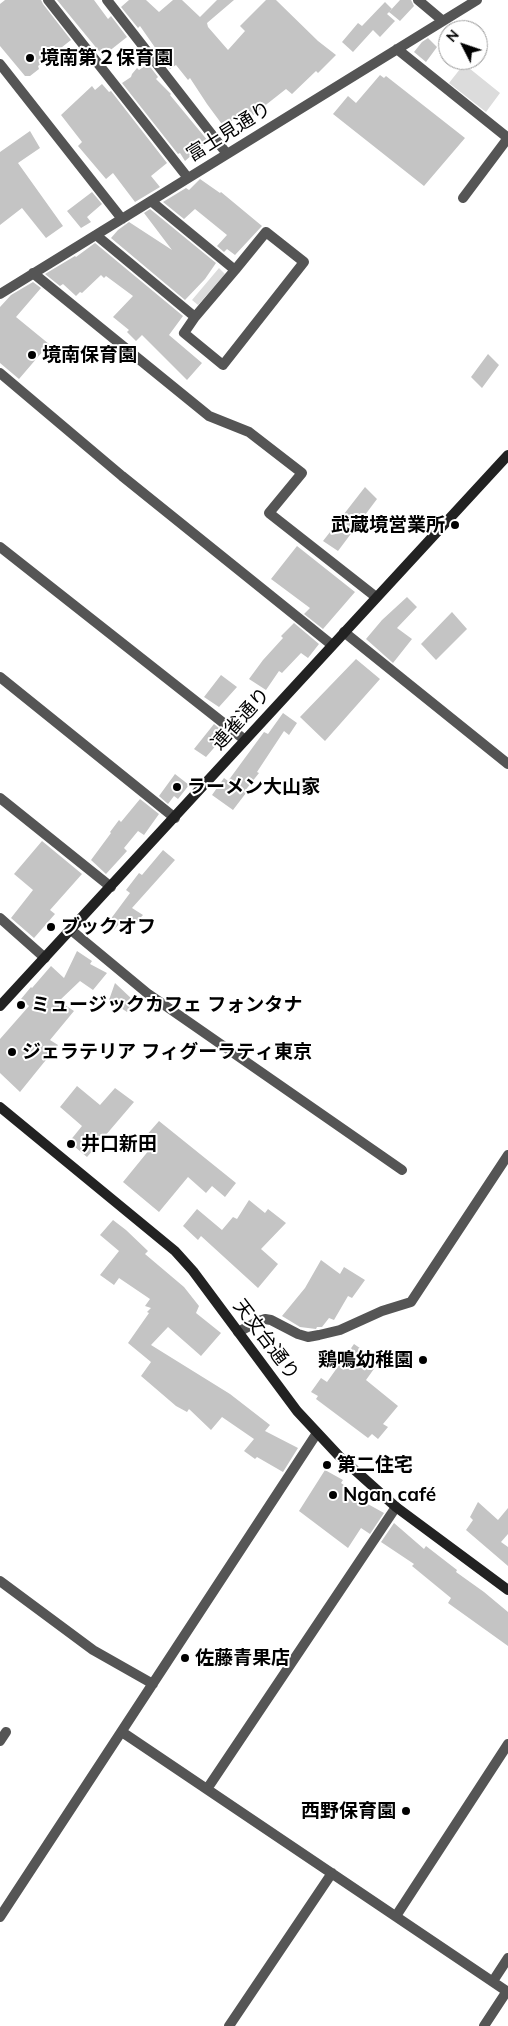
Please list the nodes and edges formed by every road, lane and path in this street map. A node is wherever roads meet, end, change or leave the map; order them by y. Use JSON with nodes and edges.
{"nodes":[{"id":1,"x":48,"y":0,"type":"edge"},
{"id":2,"x":107,"y":0,"type":"edge"},
{"id":3,"x":418,"y":0,"type":"edge"},
{"id":4,"x":477,"y":0,"type":"edge"},
{"id":5,"x":442,"y":20,"type":"edge"},
{"id":6,"x":445,"y":20,"type":"edge"},
{"id":7,"x":438,"y":24,"type":"edge"},
{"id":8,"x":397,"y":49,"type":"junction"},
{"id":9,"x":0,"y":64,"type":"edge"},
{"id":10,"x":508,"y":138,"type":"edge"},
{"id":11,"x":227,"y":154,"type":"junction"},
{"id":12,"x":188,"y":178,"type":"junction"},
{"id":13,"x":463,"y":198,"type":"dead end"},
{"id":14,"x":151,"y":201,"type":"junction"},
{"id":15,"x":122,"y":219,"type":"junction"},
{"id":16,"x":96,"y":235,"type":"junction"},
{"id":17,"x":235,"y":270,"type":"junction"},
{"id":18,"x":34,"y":273,"type":"junction"},
{"id":19,"x":1,"y":291,"type":"edge"},
{"id":20,"x":195,"y":317,"type":"junction"},
{"id":21,"x":0,"y":373,"type":"edge"},
{"id":22,"x":508,"y":455,"type":"edge"},
{"id":23,"x":0,"y":546,"type":"edge"},
{"id":24,"x":376,"y":597,"type":"junction"},
{"id":25,"x":344,"y":632,"type":"junction"},
{"id":26,"x":332,"y":645,"type":"junction"},
{"id":27,"x":0,"y":677,"type":"edge"},
{"id":28,"x":245,"y":740,"type":"junction"},
{"id":29,"x":508,"y":764,"type":"edge"},
{"id":30,"x":0,"y":798,"type":"edge"},
{"id":31,"x":175,"y":818,"type":"junction"},
{"id":32,"x":111,"y":887,"type":"junction"},
{"id":33,"x":0,"y":918,"type":"edge"},
{"id":34,"x":71,"y":930,"type":"junction"},
{"id":35,"x":45,"y":958,"type":"junction"},
{"id":36,"x":0,"y":1006,"type":"edge"},
{"id":37,"x":0,"y":1107,"type":"edge"},
{"id":38,"x":508,"y":1155,"type":"edge"},
{"id":39,"x":402,"y":1170,"type":"dead end"},
{"id":40,"x":238,"y":1332,"type":"junction"},
{"id":41,"x":316,"y":1433,"type":"junction"},
{"id":42,"x":396,"y":1507,"type":"junction"},
{"id":43,"x":0,"y":1580,"type":"edge"},
{"id":44,"x":508,"y":1590,"type":"edge"},
{"id":45,"x":153,"y":1684,"type":"junction"},
{"id":46,"x":6,"y":1732,"type":"dead end"},
{"id":47,"x":122,"y":1732,"type":"junction"},
{"id":48,"x":0,"y":1741,"type":"edge"},
{"id":49,"x":508,"y":1744,"type":"edge"},
{"id":50,"x":207,"y":1789,"type":"junction"},
{"id":51,"x":332,"y":1872,"type":"junction"},
{"id":52,"x":396,"y":1916,"type":"junction"},
{"id":53,"x":0,"y":1917,"type":"edge"},
{"id":54,"x":508,"y":1958,"type":"edge"},
{"id":55,"x":493,"y":1982,"type":"junction"},
{"id":56,"x":508,"y":1991,"type":"edge"},
{"id":57,"x":228,"y":2026,"type":"edge"},
{"id":58,"x":484,"y":2026,"type":"edge"}],
"edges":[{"from":1,"to":12,"type":"street"},
{"from":2,"to":11,"type":"street"},
{"from":3,"to":5,"type":"street"},
{"from":4,"to":6,"type":"street","name":"富士見通り"},
{"from":7,"to":8,"type":"street","name":"富士見通り"},
{"from":8,"to":10,"type":"street"},
{"from":8,"to":11,"type":"street","name":"富士見通り"},
{"from":9,"to":15,"type":"street"},
{"from":10,"to":13,"type":"street"},
{"from":11,"to":12,"type":"street","name":"富士見通り"},
{"from":12,"to":14,"type":"street","name":"富士見通り"},
{"from":14,"to":15,"type":"street","name":"富士見通り"},
{"from":14,"to":17,"type":"street"},
{"from":15,"to":16,"type":"street","name":"富士見通り"},
{"from":16,"to":18,"type":"street","name":"富士見通り"},
{"from":16,"to":20,"type":"street"},
{"from":17,"to":20,"type":"street"},
{"from":17,"to":20,"type":"street"},
{"from":18,"to":19,"type":"street","name":"富士見通り"},
{"from":18,"to":24,"type":"street"},
{"from":21,"to":26,"type":"street"},
{"from":22,"to":24,"type":"main road","name":"連雀通り"},
{"from":23,"to":28,"type":"street"},
{"from":24,"to":25,"type":"main road","name":"連雀通り"},
{"from":25,"to":26,"type":"main road","name":"連雀通り"},
{"from":25,"to":29,"type":"street"},
{"from":26,"to":28,"type":"main road","name":"連雀通り"},
{"from":27,"to":31,"type":"street"},
{"from":28,"to":31,"type":"main road","name":"連雀通り"},
{"from":30,"to":32,"type":"street"},
{"from":31,"to":32,"type":"main road","name":"連雀通り"},
{"from":32,"to":34,"type":"main road","name":"連雀通り"},
{"from":33,"to":35,"type":"street"},
{"from":34,"to":35,"type":"main road","name":"連雀通り"},
{"from":34,"to":39,"type":"street"},
{"from":35,"to":36,"type":"main road","name":"連雀通り"},
{"from":37,"to":40,"type":"main road","name":"天文台通り"},
{"from":38,"to":40,"type":"street"},
{"from":40,"to":41,"type":"main road","name":"天文台通り"},
{"from":41,"to":42,"type":"main road","name":"天文台通り"},
{"from":41,"to":45,"type":"street"},
{"from":42,"to":44,"type":"main road","name":"天文台通り"},
{"from":42,"to":50,"type":"street"},
{"from":43,"to":45,"type":"street"},
{"from":45,"to":47,"type":"street"},
{"from":46,"to":48,"type":"street"},
{"from":47,"to":50,"type":"street"},
{"from":47,"to":53,"type":"street"},
{"from":49,"to":52,"type":"street"},
{"from":50,"to":51,"type":"street"},
{"from":51,"to":52,"type":"street"},
{"from":51,"to":57,"type":"street"},
{"from":52,"to":55,"type":"street"},
{"from":54,"to":55,"type":"street"},
{"from":55,"to":56,"type":"street"},
{"from":56,"to":58,"type":"street"}]}
